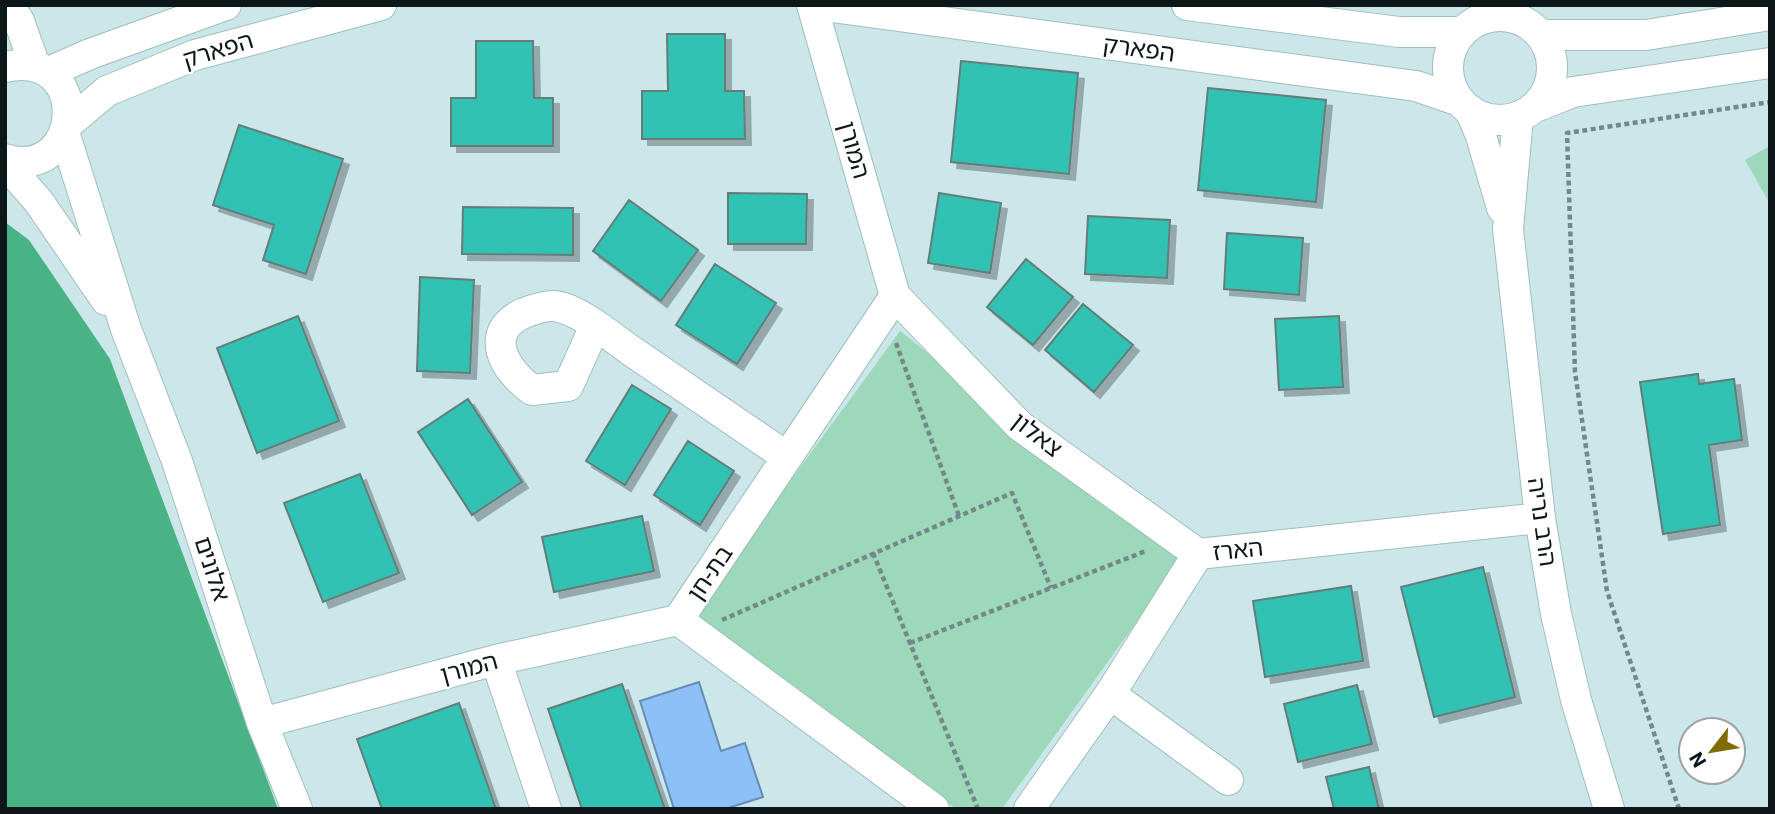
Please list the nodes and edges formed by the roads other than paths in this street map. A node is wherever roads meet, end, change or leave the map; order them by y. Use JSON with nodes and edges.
{"nodes":[{"id":1,"x":8,"y":5,"type":"edge"},
{"id":2,"x":226,"y":5,"type":"edge"},
{"id":3,"x":381,"y":5,"type":"edge"},
{"id":4,"x":815,"y":5,"type":"edge"},
{"id":5,"x":1187,"y":5,"type":"edge"},
{"id":6,"x":1246,"y":9,"type":"edge"},
{"id":7,"x":1770,"y":15,"type":"edge"},
{"id":8,"x":1473,"y":19,"type":"edge"},
{"id":9,"x":1529,"y":20,"type":"edge"},
{"id":10,"x":1770,"y":63,"type":"edge"},
{"id":11,"x":5,"y":67,"type":"edge"},
{"id":12,"x":42,"y":69,"type":"junction"},
{"id":13,"x":1465,"y":106,"type":"junction"},
{"id":14,"x":1528,"y":111,"type":"junction"},
{"id":15,"x":66,"y":127,"type":"junction"},
{"id":16,"x":5,"y":161,"type":"edge"},
{"id":17,"x":1508,"y":229,"type":"junction"},
{"id":18,"x":890,"y":303,"type":"junction"},
{"id":19,"x":595,"y":326,"type":"dead end"},
{"id":20,"x":126,"y":329,"type":"junction"},
{"id":21,"x":787,"y":457,"type":"junction"},
{"id":22,"x":1540,"y":518,"type":"junction"},
{"id":23,"x":1189,"y":546,"type":"junction"},
{"id":24,"x":685,"y":626,"type":"junction"},
{"id":25,"x":496,"y":660,"type":"junction"},
{"id":26,"x":1110,"y":694,"type":"junction"},
{"id":27,"x":262,"y":723,"type":"junction"},
{"id":28,"x":1228,"y":780,"type":"dead end"},
{"id":29,"x":297,"y":809,"type":"edge"},
{"id":30,"x":546,"y":809,"type":"edge"},
{"id":31,"x":934,"y":809,"type":"edge"},
{"id":32,"x":1029,"y":809,"type":"edge"},
{"id":33,"x":1609,"y":809,"type":"edge"}],
"edges":[{"from":1,"to":12,"type":"street"},
{"from":2,"to":12,"type":"street","name":"הפארק"},
{"from":3,"to":15,"type":"street","name":"הפארק"},
{"from":4,"to":13,"type":"street","name":"הפארק"},
{"from":4,"to":18,"type":"street","name":"המורן"},
{"from":5,"to":6,"type":"street","name":"הפארק"},
{"from":6,"to":8,"type":"street","name":"הפארק"},
{"from":7,"to":9,"type":"street"},
{"from":8,"to":9,"type":"street"},
{"from":8,"to":13,"type":"street"},
{"from":9,"to":14,"type":"street"},
{"from":10,"to":14,"type":"street"},
{"from":11,"to":12,"type":"street","name":"הפארק"},
{"from":12,"to":15,"type":"street","name":"אלונים"},
{"from":13,"to":14,"type":"street"},
{"from":13,"to":17,"type":"street","name":"הרב נריה"},
{"from":14,"to":17,"type":"street","name":"הרב נריה"},
{"from":15,"to":16,"type":"street","name":"הפארק"},
{"from":15,"to":20,"type":"street","name":"אלונים"},
{"from":16,"to":20,"type":"street","name":"אלונים"},
{"from":17,"to":22,"type":"street","name":"הרב נריה"},
{"from":18,"to":21,"type":"street","name":"בת-חן"},
{"from":18,"to":23,"type":"street","name":"צאלון"},
{"from":19,"to":21,"type":"street"},
{"from":20,"to":27,"type":"street","name":"אלונים"},
{"from":21,"to":24,"type":"street","name":"בת-חן"},
{"from":22,"to":23,"type":"street","name":"הארז"},
{"from":22,"to":33,"type":"street","name":"הרב נריה"},
{"from":23,"to":26,"type":"street","name":"הארז"},
{"from":24,"to":25,"type":"street","name":"המורן"},
{"from":24,"to":31,"type":"street","name":"בת-חן"},
{"from":25,"to":27,"type":"street","name":"המורן"},
{"from":25,"to":30,"type":"street"},
{"from":26,"to":28,"type":"street"},
{"from":26,"to":32,"type":"street","name":"הארז"},
{"from":27,"to":29,"type":"street","name":"אלונים"}]}
